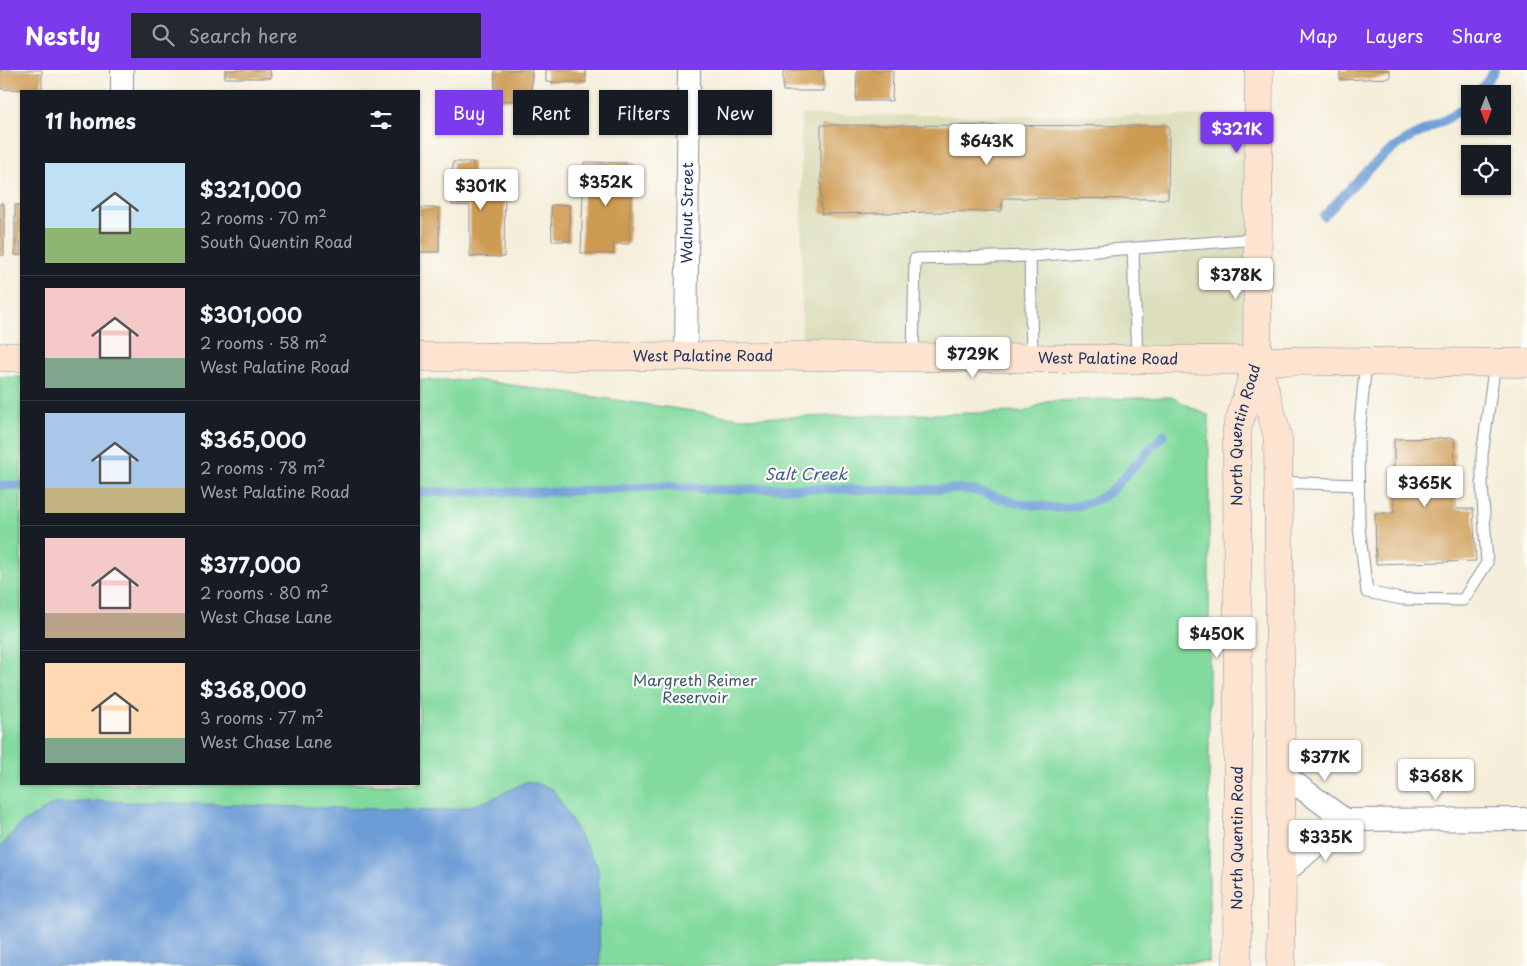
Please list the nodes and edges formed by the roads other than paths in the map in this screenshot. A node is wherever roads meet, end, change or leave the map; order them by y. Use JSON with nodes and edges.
{"nodes":[{"id":1,"x":122,"y":70,"type":"edge"},
{"id":2,"x":689,"y":70,"type":"edge"},
{"id":3,"x":1259,"y":70,"type":"edge"},
{"id":4,"x":122,"y":90,"type":"edge"},
{"id":5,"x":1257,"y":239,"type":"junction"},
{"id":6,"x":1133,"y":248,"type":"junction"},
{"id":7,"x":1030,"y":256,"type":"junction"},
{"id":8,"x":0,"y":357,"type":"edge"},
{"id":9,"x":20,"y":357,"type":"edge"},
{"id":10,"x":420,"y":357,"type":"edge"},
{"id":11,"x":686,"y":357,"type":"junction"},
{"id":12,"x":913,"y":358,"type":"junction"},
{"id":13,"x":1032,"y":358,"type":"junction"},
{"id":14,"x":1137,"y":360,"type":"junction"},
{"id":15,"x":1257,"y":361,"type":"junction"},
{"id":16,"x":1366,"y":362,"type":"junction"},
{"id":17,"x":1495,"y":363,"type":"junction"},
{"id":18,"x":1527,"y":363,"type":"edge"},
{"id":19,"x":1278,"y":482,"type":"junction"},
{"id":20,"x":1358,"y":485,"type":"junction"},
{"id":21,"x":1281,"y":773,"type":"junction"},
{"id":22,"x":1346,"y":820,"type":"junction"},
{"id":23,"x":1527,"y":820,"type":"edge"},
{"id":24,"x":1282,"y":875,"type":"junction"},
{"id":25,"x":1237,"y":966,"type":"edge"},
{"id":26,"x":1281,"y":966,"type":"edge"}],
"edges":[{"from":1,"to":4,"type":"street"},
{"from":2,"to":11,"type":"street","name":"Walnut Street"},
{"from":3,"to":5,"type":"main road"},
{"from":5,"to":6,"type":"lane"},
{"from":5,"to":15,"type":"main road"},
{"from":6,"to":7,"type":"lane"},
{"from":6,"to":14,"type":"lane"},
{"from":7,"to":12,"type":"lane"},
{"from":7,"to":13,"type":"lane"},
{"from":8,"to":9,"type":"main road"},
{"from":10,"to":11,"type":"main road","name":"West Palatine Road"},
{"from":11,"to":12,"type":"main road","name":"West Palatine Road"},
{"from":12,"to":13,"type":"main road","name":"West Palatine Road"},
{"from":13,"to":14,"type":"main road","name":"West Palatine Road"},
{"from":14,"to":15,"type":"main road","name":"West Palatine Road"},
{"from":15,"to":16,"type":"main road","name":"West Palatine Road"},
{"from":15,"to":19,"type":"main road","name":"North Quentin Road"},
{"from":15,"to":25,"type":"main road","name":"North Quentin Road"},
{"from":16,"to":17,"type":"main road","name":"West Palatine Road"},
{"from":16,"to":20,"type":"lane"},
{"from":17,"to":18,"type":"main road","name":"West Palatine Road"},
{"from":17,"to":20,"type":"lane"},
{"from":19,"to":20,"type":"lane"},
{"from":19,"to":21,"type":"main road","name":"North Quentin Road"},
{"from":21,"to":22,"type":"street"},
{"from":21,"to":24,"type":"main road","name":"North Quentin Road"},
{"from":22,"to":23,"type":"street"},
{"from":22,"to":24,"type":"street"},
{"from":24,"to":26,"type":"main road","name":"North Quentin Road"}]}
